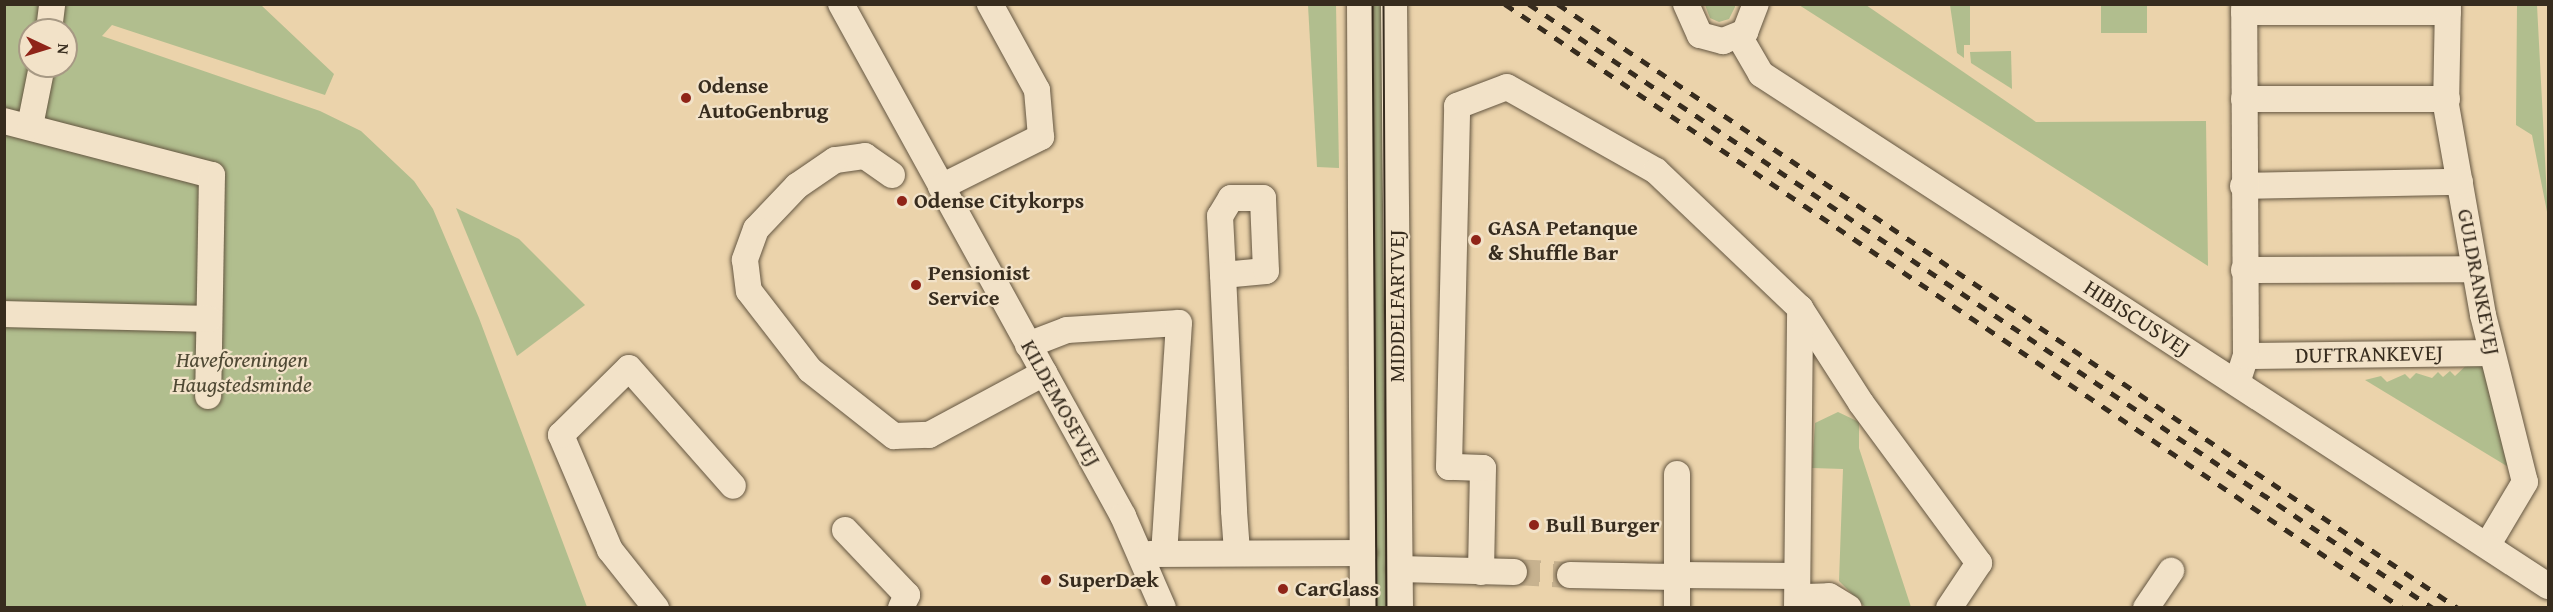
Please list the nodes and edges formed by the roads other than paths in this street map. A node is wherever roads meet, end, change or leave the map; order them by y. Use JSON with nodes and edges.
{"nodes":[{"id":1,"x":841,"y":4,"type":"edge"},
{"id":2,"x":990,"y":4,"type":"edge"},
{"id":3,"x":1360,"y":4,"type":"edge"},
{"id":4,"x":1686,"y":4,"type":"edge"},
{"id":5,"x":1756,"y":4,"type":"edge"},
{"id":6,"x":1394,"y":5,"type":"edge"},
{"id":7,"x":2244,"y":8,"type":"edge"},
{"id":8,"x":2448,"y":8,"type":"edge"},
{"id":9,"x":1739,"y":36,"type":"junction"},
{"id":10,"x":40,"y":78,"type":"edge"},
{"id":11,"x":2244,"y":99,"type":"junction"},
{"id":12,"x":2447,"y":99,"type":"junction"},
{"id":13,"x":4,"y":121,"type":"edge"},
{"id":14,"x":30,"y":126,"type":"junction"},
{"id":15,"x":892,"y":175,"type":"dead end"},
{"id":16,"x":2460,"y":182,"type":"junction"},
{"id":17,"x":2243,"y":186,"type":"junction"},
{"id":18,"x":941,"y":187,"type":"junction"},
{"id":19,"x":2475,"y":269,"type":"junction"},
{"id":20,"x":2244,"y":270,"type":"junction"},
{"id":21,"x":1223,"y":275,"type":"dead end"},
{"id":22,"x":1800,"y":308,"type":"junction"},
{"id":23,"x":4,"y":314,"type":"edge"},
{"id":24,"x":209,"y":319,"type":"junction"},
{"id":25,"x":1028,"y":345,"type":"junction"},
{"id":26,"x":2492,"y":353,"type":"junction"},
{"id":27,"x":2246,"y":356,"type":"junction"},
{"id":28,"x":1044,"y":373,"type":"junction"},
{"id":29,"x":2237,"y":383,"type":"junction"},
{"id":30,"x":208,"y":396,"type":"dead end"},
{"id":31,"x":1677,"y":474,"type":"dead end"},
{"id":32,"x":733,"y":486,"type":"dead end"},
{"id":33,"x":845,"y":530,"type":"dead end"},
{"id":34,"x":2487,"y":546,"type":"junction"},
{"id":35,"x":1237,"y":552,"type":"junction"},
{"id":36,"x":1364,"y":553,"type":"junction"},
{"id":37,"x":1154,"y":554,"type":"junction"},
{"id":38,"x":1399,"y":569,"type":"junction"},
{"id":39,"x":2171,"y":571,"type":"dead end"},
{"id":40,"x":1481,"y":572,"type":"junction"},
{"id":41,"x":1514,"y":572,"type":"tunnel mouth"},
{"id":42,"x":1570,"y":574,"type":"tunnel mouth"},
{"id":43,"x":1676,"y":576,"type":"junction"},
{"id":44,"x":1797,"y":576,"type":"junction"},
{"id":45,"x":2548,"y":586,"type":"edge"},
{"id":46,"x":656,"y":608,"type":"edge"},
{"id":47,"x":901,"y":608,"type":"edge"},
{"id":48,"x":1163,"y":608,"type":"edge"},
{"id":49,"x":1363,"y":608,"type":"edge"},
{"id":50,"x":1400,"y":608,"type":"edge"},
{"id":51,"x":1677,"y":608,"type":"edge"},
{"id":52,"x":1798,"y":608,"type":"edge"},
{"id":53,"x":1849,"y":608,"type":"edge"},
{"id":54,"x":1949,"y":608,"type":"edge"},
{"id":55,"x":2146,"y":608,"type":"edge"}],
"edges":[{"from":1,"to":18,"type":"street","name":"KILDEMOSEVEJ"},
{"from":2,"to":18,"type":"street"},
{"from":3,"to":36,"type":"street","name":"MIDDELFARTVEJ"},
{"from":4,"to":9,"type":"street"},
{"from":5,"to":9,"type":"street"},
{"from":6,"to":38,"type":"street","name":"MIDDELFARTVEJ"},
{"from":7,"to":8,"type":"street"},
{"from":7,"to":11,"type":"street"},
{"from":8,"to":12,"type":"street","name":"GULDRANKEVEJ"},
{"from":9,"to":29,"type":"street","name":"HIBISCUSVEJ"},
{"from":10,"to":14,"type":"street"},
{"from":11,"to":12,"type":"street"},
{"from":11,"to":17,"type":"street"},
{"from":12,"to":16,"type":"street","name":"GULDRANKEVEJ"},
{"from":13,"to":14,"type":"street"},
{"from":14,"to":24,"type":"street"},
{"from":15,"to":28,"type":"street"},
{"from":16,"to":17,"type":"street"},
{"from":16,"to":19,"type":"street","name":"GULDRANKEVEJ"},
{"from":17,"to":20,"type":"street"},
{"from":18,"to":25,"type":"street","name":"KILDEMOSEVEJ"},
{"from":19,"to":20,"type":"street"},
{"from":19,"to":26,"type":"street","name":"GULDRANKEVEJ"},
{"from":20,"to":27,"type":"street"},
{"from":21,"to":35,"type":"street"},
{"from":22,"to":40,"type":"street"},
{"from":22,"to":44,"type":"street"},
{"from":22,"to":54,"type":"street"},
{"from":23,"to":24,"type":"street"},
{"from":24,"to":30,"type":"street"},
{"from":25,"to":28,"type":"street","name":"KILDEMOSEVEJ"},
{"from":25,"to":37,"type":"street"},
{"from":26,"to":27,"type":"street","name":"DUFTRANKEVEJ"},
{"from":26,"to":34,"type":"street","name":"GULDRANKEVEJ"},
{"from":27,"to":29,"type":"street"},
{"from":28,"to":37,"type":"street","name":"KILDEMOSEVEJ"},
{"from":29,"to":34,"type":"street","name":"HIBISCUSVEJ"},
{"from":31,"to":43,"type":"street"},
{"from":32,"to":46,"type":"street"},
{"from":33,"to":47,"type":"street"},
{"from":34,"to":45,"type":"street","name":"HIBISCUSVEJ"},
{"from":35,"to":36,"type":"street"},
{"from":35,"to":37,"type":"street"},
{"from":36,"to":49,"type":"street","name":"MIDDELFARTVEJ"},
{"from":37,"to":48,"type":"street","name":"KILDEMOSEVEJ"},
{"from":38,"to":40,"type":"street"},
{"from":38,"to":50,"type":"street","name":"MIDDELFARTVEJ"},
{"from":39,"to":55,"type":"street"},
{"from":40,"to":41,"type":"street"},
{"from":42,"to":43,"type":"street"},
{"from":43,"to":44,"type":"street"},
{"from":43,"to":51,"type":"street"},
{"from":44,"to":52,"type":"street"},
{"from":52,"to":53,"type":"street"}]}
